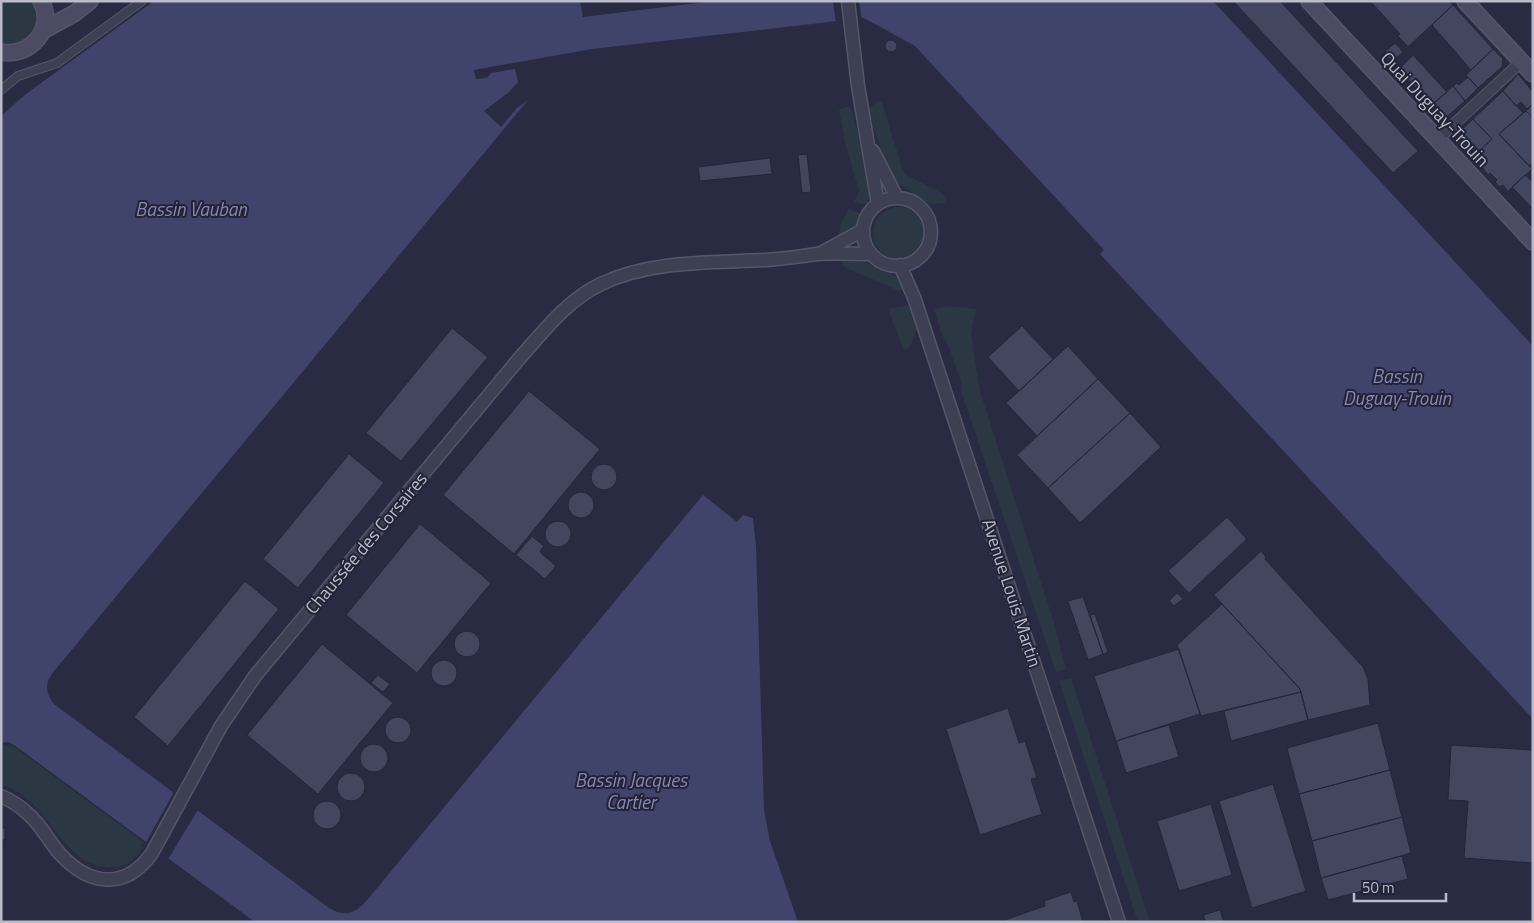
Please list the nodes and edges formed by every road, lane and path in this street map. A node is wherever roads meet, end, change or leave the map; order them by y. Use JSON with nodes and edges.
{"nodes":[{"id":1,"x":90,"y":1,"type":"edge"},
{"id":2,"x":142,"y":1,"type":"edge"},
{"id":3,"x":848,"y":1,"type":"edge"},
{"id":4,"x":1465,"y":1,"type":"edge"},
{"id":5,"x":42,"y":3,"type":"edge"},
{"id":6,"x":1316,"y":4,"type":"edge"},
{"id":7,"x":68,"y":16,"type":"junction"},
{"id":8,"x":44,"y":30,"type":"junction"},
{"id":9,"x":1,"y":52,"type":"edge"},
{"id":10,"x":1521,"y":62,"type":"junction"},
{"id":11,"x":1533,"y":74,"type":"edge"},
{"id":12,"x":1,"y":90,"type":"edge"},
{"id":13,"x":1438,"y":140,"type":"junction"},
{"id":14,"x":869,"y":143,"type":"junction"},
{"id":15,"x":897,"y":198,"type":"junction"},
{"id":16,"x":878,"y":204,"type":"junction"},
{"id":17,"x":863,"y":230,"type":"junction"},
{"id":18,"x":1531,"y":235,"type":"edge"},
{"id":19,"x":818,"y":254,"type":"junction"},
{"id":20,"x":871,"y":254,"type":"junction"},
{"id":21,"x":900,"y":266,"type":"junction"},
{"id":22,"x":1,"y":796,"type":"edge"},
{"id":23,"x":1120,"y":922,"type":"edge"}],
"edges":[{"from":1,"to":7,"type":"main road"},
{"from":2,"to":12,"type":"street"},
{"from":3,"to":14,"type":"street"},
{"from":4,"to":10,"type":"main road"},
{"from":5,"to":7,"type":"main road"},
{"from":5,"to":8,"type":"main road"},
{"from":6,"to":13,"type":"main road","name":"Quai Duguay-Trouin"},
{"from":7,"to":8,"type":"main road"},
{"from":8,"to":9,"type":"main road"},
{"from":10,"to":11,"type":"main road"},
{"from":10,"to":13,"type":"street"},
{"from":13,"to":18,"type":"main road","name":"Quai Duguay-Trouin"},
{"from":14,"to":15,"type":"street"},
{"from":14,"to":16,"type":"street"},
{"from":15,"to":16,"type":"street"},
{"from":15,"to":21,"type":"street"},
{"from":16,"to":17,"type":"street"},
{"from":17,"to":19,"type":"street","name":"Chaussée des Corsaires"},
{"from":17,"to":20,"type":"street"},
{"from":19,"to":20,"type":"street","name":"Chaussée des Corsaires"},
{"from":19,"to":22,"type":"street","name":"Chaussée des Corsaires"},
{"from":20,"to":21,"type":"street"},
{"from":21,"to":23,"type":"street","name":"Avenue Louis Martin"}]}
